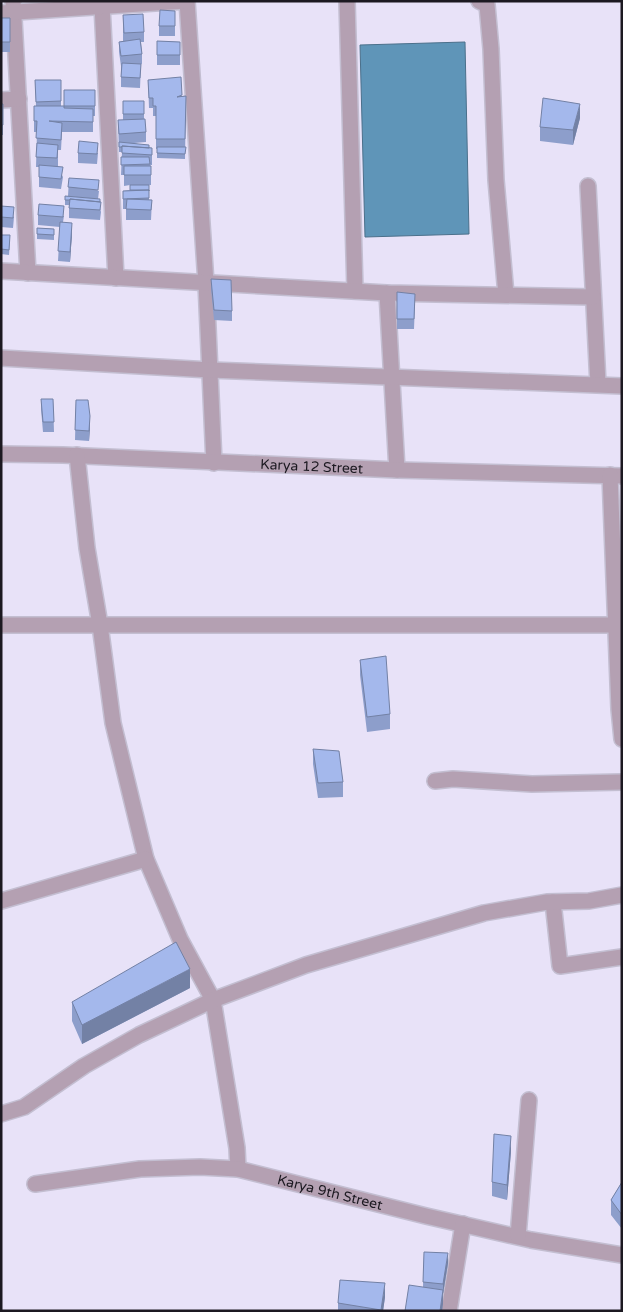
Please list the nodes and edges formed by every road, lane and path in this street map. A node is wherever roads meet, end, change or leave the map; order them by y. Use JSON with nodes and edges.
{"nodes":[{"id":1,"x":186,"y":1,"type":"edge"},
{"id":2,"x":347,"y":1,"type":"edge"},
{"id":3,"x":479,"y":1,"type":"edge"},
{"id":4,"x":102,"y":6,"type":"junction"},
{"id":5,"x":9,"y":9,"type":"edge"},
{"id":6,"x":18,"y":99,"type":"junction"},
{"id":7,"x":1,"y":100,"type":"edge"},
{"id":8,"x":588,"y":186,"type":"dead end"},
{"id":9,"x":1,"y":271,"type":"edge"},
{"id":10,"x":28,"y":273,"type":"junction"},
{"id":11,"x":116,"y":278,"type":"junction"},
{"id":12,"x":206,"y":283,"type":"junction"},
{"id":13,"x":356,"y":291,"type":"junction"},
{"id":14,"x":387,"y":293,"type":"junction"},
{"id":15,"x":506,"y":295,"type":"junction"},
{"id":16,"x":594,"y":297,"type":"junction"},
{"id":17,"x":1,"y":358,"type":"edge"},
{"id":18,"x":210,"y":370,"type":"junction"},
{"id":19,"x":392,"y":376,"type":"junction"},
{"id":20,"x":598,"y":384,"type":"junction"},
{"id":21,"x":622,"y":386,"type":"edge"},
{"id":22,"x":1,"y":454,"type":"edge"},
{"id":23,"x":77,"y":455,"type":"junction"},
{"id":24,"x":214,"y":463,"type":"junction"},
{"id":25,"x":397,"y":470,"type":"junction"},
{"id":26,"x":616,"y":476,"type":"edge"},
{"id":27,"x":1,"y":625,"type":"edge"},
{"id":28,"x":619,"y":625,"type":"edge"},
{"id":29,"x":100,"y":626,"type":"junction"},
{"id":30,"x":622,"y":739,"type":"edge"},
{"id":31,"x":435,"y":781,"type":"dead end"},
{"id":32,"x":622,"y":782,"type":"edge"},
{"id":33,"x":146,"y":859,"type":"junction"},
{"id":34,"x":622,"y":895,"type":"edge"},
{"id":35,"x":1,"y":902,"type":"edge"},
{"id":36,"x":553,"y":902,"type":"junction"},
{"id":37,"x":622,"y":957,"type":"edge"},
{"id":38,"x":213,"y":1000,"type":"junction"},
{"id":39,"x":529,"y":1100,"type":"dead end"},
{"id":40,"x":1,"y":1114,"type":"edge"},
{"id":41,"x":238,"y":1170,"type":"junction"},
{"id":42,"x":35,"y":1184,"type":"dead end"},
{"id":43,"x":463,"y":1224,"type":"junction"},
{"id":44,"x":518,"y":1236,"type":"junction"},
{"id":45,"x":622,"y":1255,"type":"edge"},
{"id":46,"x":449,"y":1311,"type":"edge"}],
"edges":[{"from":1,"to":4,"type":"street"},
{"from":1,"to":12,"type":"street"},
{"from":2,"to":13,"type":"street"},
{"from":3,"to":15,"type":"street"},
{"from":4,"to":5,"type":"street"},
{"from":4,"to":11,"type":"street"},
{"from":5,"to":6,"type":"street"},
{"from":6,"to":7,"type":"street"},
{"from":6,"to":10,"type":"street"},
{"from":8,"to":16,"type":"street"},
{"from":9,"to":10,"type":"street"},
{"from":10,"to":11,"type":"street"},
{"from":11,"to":12,"type":"street"},
{"from":12,"to":13,"type":"street"},
{"from":12,"to":18,"type":"street"},
{"from":13,"to":14,"type":"street"},
{"from":14,"to":15,"type":"street"},
{"from":14,"to":19,"type":"street"},
{"from":15,"to":16,"type":"street"},
{"from":16,"to":20,"type":"street"},
{"from":17,"to":18,"type":"street"},
{"from":18,"to":19,"type":"street"},
{"from":18,"to":24,"type":"street"},
{"from":19,"to":20,"type":"street"},
{"from":19,"to":25,"type":"street"},
{"from":20,"to":21,"type":"street"},
{"from":22,"to":23,"type":"street","name":"Karya 12 Street"},
{"from":23,"to":24,"type":"street","name":"Karya 12 Street"},
{"from":23,"to":29,"type":"street"},
{"from":24,"to":25,"type":"street","name":"Karya 12 Street"},
{"from":25,"to":26,"type":"street","name":"Karya 12 Street"},
{"from":26,"to":28,"type":"street"},
{"from":27,"to":29,"type":"street"},
{"from":28,"to":29,"type":"street"},
{"from":28,"to":30,"type":"street"},
{"from":29,"to":33,"type":"street"},
{"from":31,"to":32,"type":"street"},
{"from":33,"to":35,"type":"street"},
{"from":33,"to":38,"type":"street"},
{"from":34,"to":36,"type":"street"},
{"from":36,"to":37,"type":"street"},
{"from":36,"to":38,"type":"street"},
{"from":38,"to":40,"type":"street"},
{"from":38,"to":41,"type":"street"},
{"from":39,"to":44,"type":"street"},
{"from":41,"to":42,"type":"street","name":"Karya 9th Street"},
{"from":41,"to":43,"type":"street","name":"Karya 9th Street"},
{"from":43,"to":44,"type":"street","name":"Karya 9th Street"},
{"from":43,"to":46,"type":"street"},
{"from":44,"to":45,"type":"street","name":"Karya 9th Street"}]}
